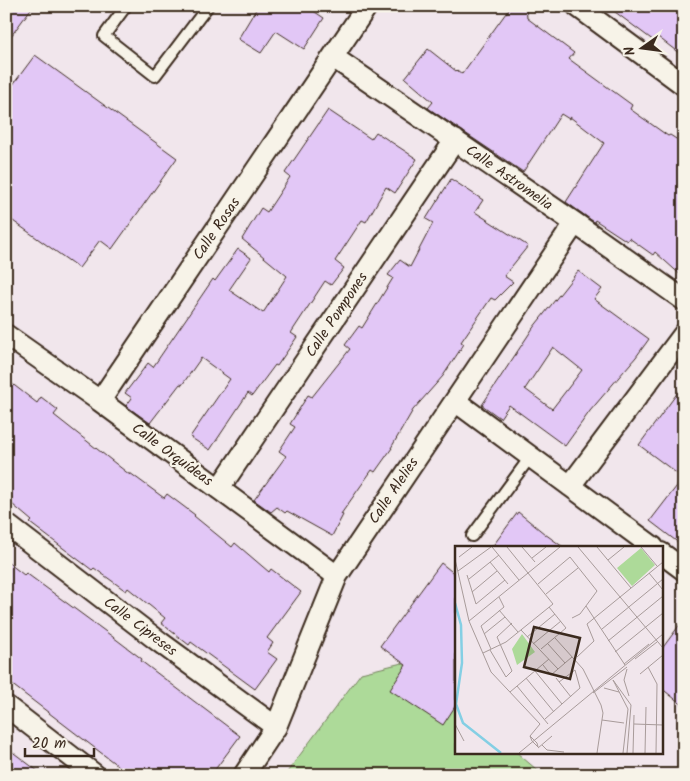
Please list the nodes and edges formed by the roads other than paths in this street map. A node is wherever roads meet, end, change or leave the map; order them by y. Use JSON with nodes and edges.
{"nodes":[{"id":1,"x":126,"y":6,"type":"edge"},
{"id":2,"x":208,"y":6,"type":"edge"},
{"id":3,"x":367,"y":6,"type":"edge"},
{"id":4,"x":577,"y":6,"type":"edge"},
{"id":5,"x":334,"y":57,"type":"junction"},
{"id":6,"x":684,"y":85,"type":"edge"},
{"id":7,"x":455,"y":140,"type":"junction"},
{"id":8,"x":575,"y":223,"type":"junction"},
{"id":9,"x":684,"y":300,"type":"edge"},
{"id":10,"x":684,"y":334,"type":"edge"},
{"id":11,"x":6,"y":335,"type":"edge"},
{"id":12,"x":100,"y":401,"type":"junction"},
{"id":13,"x":455,"y":401,"type":"junction"},
{"id":14,"x":531,"y":456,"type":"junction"},
{"id":15,"x":570,"y":486,"type":"junction"},
{"id":16,"x":219,"y":489,"type":"junction"},
{"id":17,"x":6,"y":524,"type":"edge"},
{"id":18,"x":472,"y":536,"type":"dead end"},
{"id":19,"x":652,"y":546,"type":"edge"},
{"id":20,"x":662,"y":554,"type":"edge"},
{"id":21,"x":684,"y":570,"type":"edge"},
{"id":22,"x":337,"y":576,"type":"junction"},
{"id":23,"x":6,"y":706,"type":"edge"},
{"id":24,"x":276,"y":726,"type":"junction"},
{"id":25,"x":95,"y":775,"type":"edge"},
{"id":26,"x":244,"y":775,"type":"edge"}],
"edges":[{"from":1,"to":2,"type":"lane"},
{"from":3,"to":5,"type":"street","name":"Calle Rosas"},
{"from":4,"to":6,"type":"street"},
{"from":5,"to":7,"type":"street","name":"Calle Astromelia"},
{"from":5,"to":12,"type":"street","name":"Calle Rosas"},
{"from":7,"to":8,"type":"street","name":"Calle Astromelia"},
{"from":7,"to":16,"type":"street","name":"Calle Pompones"},
{"from":8,"to":9,"type":"street","name":"Calle Astromelia"},
{"from":8,"to":13,"type":"street","name":"Calle Alelies"},
{"from":10,"to":15,"type":"street"},
{"from":11,"to":12,"type":"street","name":"Calle Orquídeas"},
{"from":12,"to":16,"type":"street","name":"Calle Orquídeas"},
{"from":13,"to":14,"type":"street"},
{"from":13,"to":22,"type":"street","name":"Calle Alelies"},
{"from":14,"to":15,"type":"street"},
{"from":14,"to":18,"type":"lane"},
{"from":15,"to":19,"type":"street"},
{"from":16,"to":22,"type":"street","name":"Calle Orquídeas"},
{"from":17,"to":24,"type":"street","name":"Calle Cipreses"},
{"from":20,"to":21,"type":"street"},
{"from":22,"to":24,"type":"street","name":"Calle Alelies"},
{"from":23,"to":25,"type":"street"},
{"from":24,"to":26,"type":"street","name":"Calle Alelies"}]}
